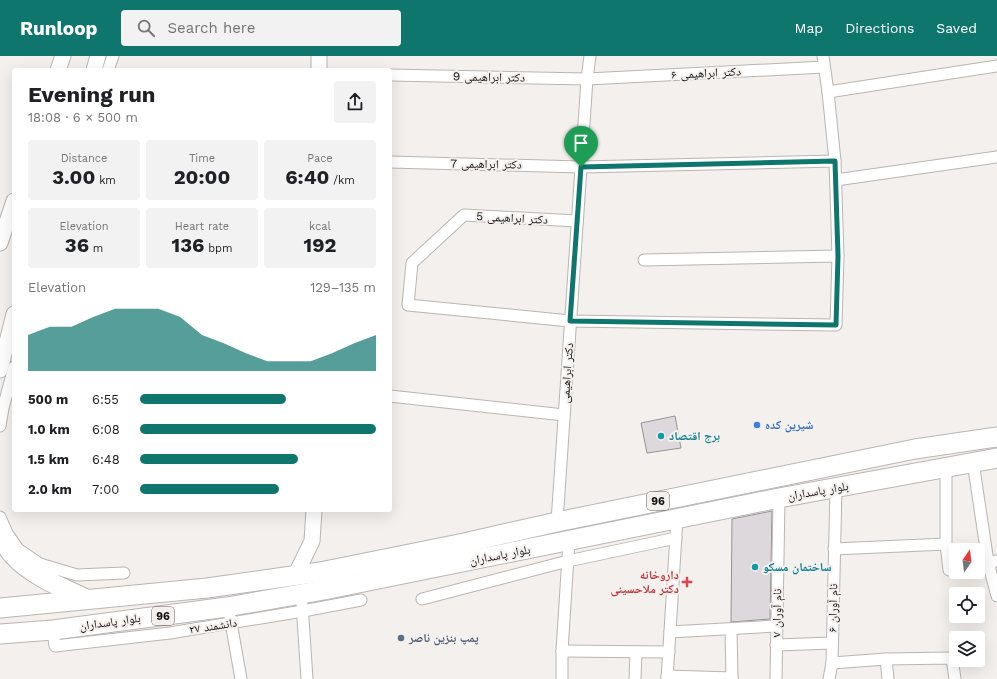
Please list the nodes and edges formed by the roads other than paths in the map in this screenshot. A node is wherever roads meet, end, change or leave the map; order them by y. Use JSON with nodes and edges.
{"nodes":[{"id":1,"x":63,"y":56,"type":"edge"},
{"id":2,"x":98,"y":56,"type":"edge"},
{"id":3,"x":113,"y":56,"type":"edge"},
{"id":4,"x":319,"y":56,"type":"edge"},
{"id":5,"x":590,"y":56,"type":"edge"},
{"id":6,"x":824,"y":56,"type":"edge"},
{"id":7,"x":997,"y":66,"type":"edge"},
{"id":8,"x":824,"y":67,"type":"junction"},
{"id":9,"x":59,"y":68,"type":"edge"},
{"id":10,"x":95,"y":68,"type":"edge"},
{"id":11,"x":109,"y":68,"type":"edge"},
{"id":12,"x":319,"y":68,"type":"edge"},
{"id":13,"x":392,"y":75,"type":"edge"},
{"id":14,"x":587,"y":79,"type":"junction"},
{"id":15,"x":828,"y":92,"type":"junction"},
{"id":16,"x":997,"y":157,"type":"edge"},
{"id":17,"x":835,"y":161,"type":"junction"},
{"id":18,"x":392,"y":162,"type":"edge"},
{"id":19,"x":581,"y":167,"type":"junction"},
{"id":20,"x":836,"y":180,"type":"junction"},
{"id":21,"x":12,"y":207,"type":"edge"},
{"id":22,"x":577,"y":221,"type":"junction"},
{"id":23,"x":0,"y":243,"type":"edge"},
{"id":24,"x":838,"y":256,"type":"junction"},
{"id":25,"x":644,"y":260,"type":"dead end"},
{"id":26,"x":570,"y":321,"type":"junction"},
{"id":27,"x":12,"y":322,"type":"edge"},
{"id":28,"x":0,"y":370,"type":"edge"},
{"id":29,"x":12,"y":374,"type":"edge"},
{"id":30,"x":392,"y":396,"type":"edge"},
{"id":31,"x":564,"y":415,"type":"junction"},
{"id":32,"x":0,"y":426,"type":"edge"},
{"id":33,"x":997,"y":437,"type":"edge"},
{"id":34,"x":997,"y":458,"type":"edge"},
{"id":35,"x":973,"y":462,"type":"junction"},
{"id":36,"x":946,"y":467,"type":"junction"},
{"id":37,"x":836,"y":488,"type":"junction"},
{"id":38,"x":779,"y":498,"type":"junction"},
{"id":39,"x":314,"y":512,"type":"edge"},
{"id":40,"x":0,"y":517,"type":"edge"},
{"id":41,"x":677,"y":519,"type":"junction"},
{"id":42,"x":556,"y":522,"type":"junction"},
{"id":43,"x":0,"y":535,"type":"edge"},
{"id":44,"x":676,"y":538,"type":"junction"},
{"id":45,"x":569,"y":541,"type":"junction"},
{"id":46,"x":946,"y":544,"type":"junction"},
{"id":47,"x":834,"y":549,"type":"junction"},
{"id":48,"x":568,"y":561,"type":"junction"},
{"id":49,"x":988,"y":562,"type":"edge"},
{"id":50,"x":949,"y":570,"type":"edge"},
{"id":51,"x":124,"y":573,"type":"dead end"},
{"id":52,"x":294,"y":576,"type":"junction"},
{"id":53,"x":997,"y":596,"type":"edge"},
{"id":54,"x":422,"y":598,"type":"dead end"},
{"id":55,"x":87,"y":600,"type":"junction"},
{"id":56,"x":361,"y":600,"type":"dead end"},
{"id":57,"x":302,"y":603,"type":"junction"},
{"id":58,"x":0,"y":608,"type":"edge"},
{"id":59,"x":229,"y":615,"type":"junction"},
{"id":60,"x":777,"y":626,"type":"junction"},
{"id":61,"x":731,"y":629,"type":"junction"},
{"id":62,"x":670,"y":632,"type":"junction"},
{"id":63,"x":1,"y":635,"type":"edge"},
{"id":64,"x":832,"y":643,"type":"junction"},
{"id":65,"x":776,"y":645,"type":"junction"},
{"id":66,"x":562,"y":651,"type":"junction"},
{"id":67,"x":636,"y":652,"type":"junction"},
{"id":68,"x":669,"y":652,"type":"junction"},
{"id":69,"x":886,"y":659,"type":"junction"},
{"id":70,"x":832,"y":663,"type":"junction"},
{"id":71,"x":667,"y":678,"type":"edge"},
{"id":72,"x":732,"y":678,"type":"edge"},
{"id":73,"x":241,"y":679,"type":"edge"},
{"id":74,"x":307,"y":679,"type":"edge"},
{"id":75,"x":562,"y":679,"type":"edge"},
{"id":76,"x":634,"y":679,"type":"edge"},
{"id":77,"x":776,"y":679,"type":"edge"},
{"id":78,"x":829,"y":679,"type":"edge"},
{"id":79,"x":888,"y":679,"type":"edge"},
{"id":80,"x":955,"y":679,"type":"edge"}],
"edges":[{"from":1,"to":9,"type":"main road"},
{"from":2,"to":10,"type":"main road"},
{"from":3,"to":11,"type":"street"},
{"from":4,"to":12,"type":"main road"},
{"from":5,"to":14,"type":"street","name":"دکتر ابراهیمی"},
{"from":6,"to":8,"type":"street"},
{"from":7,"to":15,"type":"street"},
{"from":8,"to":14,"type":"street","name":"دکتر ابراهیمی ۶"},
{"from":8,"to":15,"type":"street"},
{"from":13,"to":14,"type":"street","name":"دکتر ابراهیمی 9"},
{"from":14,"to":19,"type":"street","name":"دکتر ابراهیمی"},
{"from":15,"to":17,"type":"street"},
{"from":16,"to":20,"type":"street"},
{"from":17,"to":19,"type":"street","name":"دکتر ابراهیمی 7"},
{"from":17,"to":20,"type":"street"},
{"from":18,"to":19,"type":"street","name":"دکتر ابراهیمی 7"},
{"from":19,"to":22,"type":"street","name":"دکتر ابراهیمی"},
{"from":20,"to":24,"type":"street"},
{"from":21,"to":23,"type":"main road"},
{"from":22,"to":26,"type":"street","name":"دکتر ابراهیمی"},
{"from":22,"to":26,"type":"street","name":"دکتر ابراهیمی 5"},
{"from":24,"to":25,"type":"street"},
{"from":24,"to":26,"type":"street"},
{"from":26,"to":31,"type":"street","name":"دکتر ابراهیمی"},
{"from":27,"to":28,"type":"main road"},
{"from":29,"to":32,"type":"street"},
{"from":30,"to":31,"type":"street"},
{"from":31,"to":42,"type":"street","name":"دکتر ابراهیمی"},
{"from":33,"to":42,"type":"highway","name":"بلوار پاسداران","number":"96"},
{"from":34,"to":35,"type":"highway","name":"بلوار پاسداران","number":"96"},
{"from":35,"to":36,"type":"highway","name":"بلوار پاسداران","number":"96"},
{"from":35,"to":49,"type":"street"},
{"from":36,"to":37,"type":"highway","name":"بلوار پاسداران","number":"96"},
{"from":36,"to":46,"type":"street"},
{"from":37,"to":38,"type":"highway","name":"بلوار پاسداران","number":"96"},
{"from":37,"to":47,"type":"street","name":"نام آوران ۶"},
{"from":38,"to":41,"type":"highway","name":"بلوار پاسداران","number":"96"},
{"from":38,"to":60,"type":"street","name":"نام آوران ۷"},
{"from":39,"to":52,"type":"main road"},
{"from":40,"to":51,"type":"street"},
{"from":41,"to":44,"type":"street"},
{"from":41,"to":45,"type":"highway","name":"بلوار پاسداران","number":"96"},
{"from":42,"to":52,"type":"highway","name":"بلوار پاسداران","number":"96"},
{"from":43,"to":55,"type":"highway"},
{"from":44,"to":48,"type":"street"},
{"from":44,"to":62,"type":"street"},
{"from":45,"to":48,"type":"street"},
{"from":45,"to":57,"type":"highway","name":"بلوار پاسداران","number":"96"},
{"from":46,"to":47,"type":"street"},
{"from":46,"to":50,"type":"street"},
{"from":47,"to":64,"type":"street","name":"نام آوران ۶"},
{"from":48,"to":54,"type":"street"},
{"from":48,"to":66,"type":"street"},
{"from":49,"to":53,"type":"street"},
{"from":52,"to":55,"type":"highway","name":"بلوار پاسداران","number":"96"},
{"from":55,"to":58,"type":"highway","name":"بلوار پاسداران","number":"96"},
{"from":56,"to":57,"type":"street"},
{"from":57,"to":59,"type":"highway","name":"بلوار پاسداران","number":"96"},
{"from":57,"to":74,"type":"street"},
{"from":59,"to":63,"type":"highway","name":"بلوار پاسداران","number":"96"},
{"from":59,"to":73,"type":"street"},
{"from":60,"to":61,"type":"street"},
{"from":60,"to":65,"type":"street","name":"نام آوران ۷"},
{"from":61,"to":62,"type":"street"},
{"from":61,"to":72,"type":"street"},
{"from":62,"to":68,"type":"street"},
{"from":64,"to":65,"type":"street"},
{"from":64,"to":70,"type":"street","name":"نام آوران ۶"},
{"from":65,"to":77,"type":"street","name":"نام آوران ۷"},
{"from":66,"to":67,"type":"street"},
{"from":66,"to":75,"type":"street"},
{"from":67,"to":68,"type":"street"},
{"from":67,"to":76,"type":"street"},
{"from":68,"to":71,"type":"street"},
{"from":69,"to":70,"type":"street"},
{"from":69,"to":79,"type":"street"},
{"from":69,"to":80,"type":"street"},
{"from":70,"to":78,"type":"street","name":"نام آوران ۶"},
{"from":71,"to":72,"type":"street"}]}
